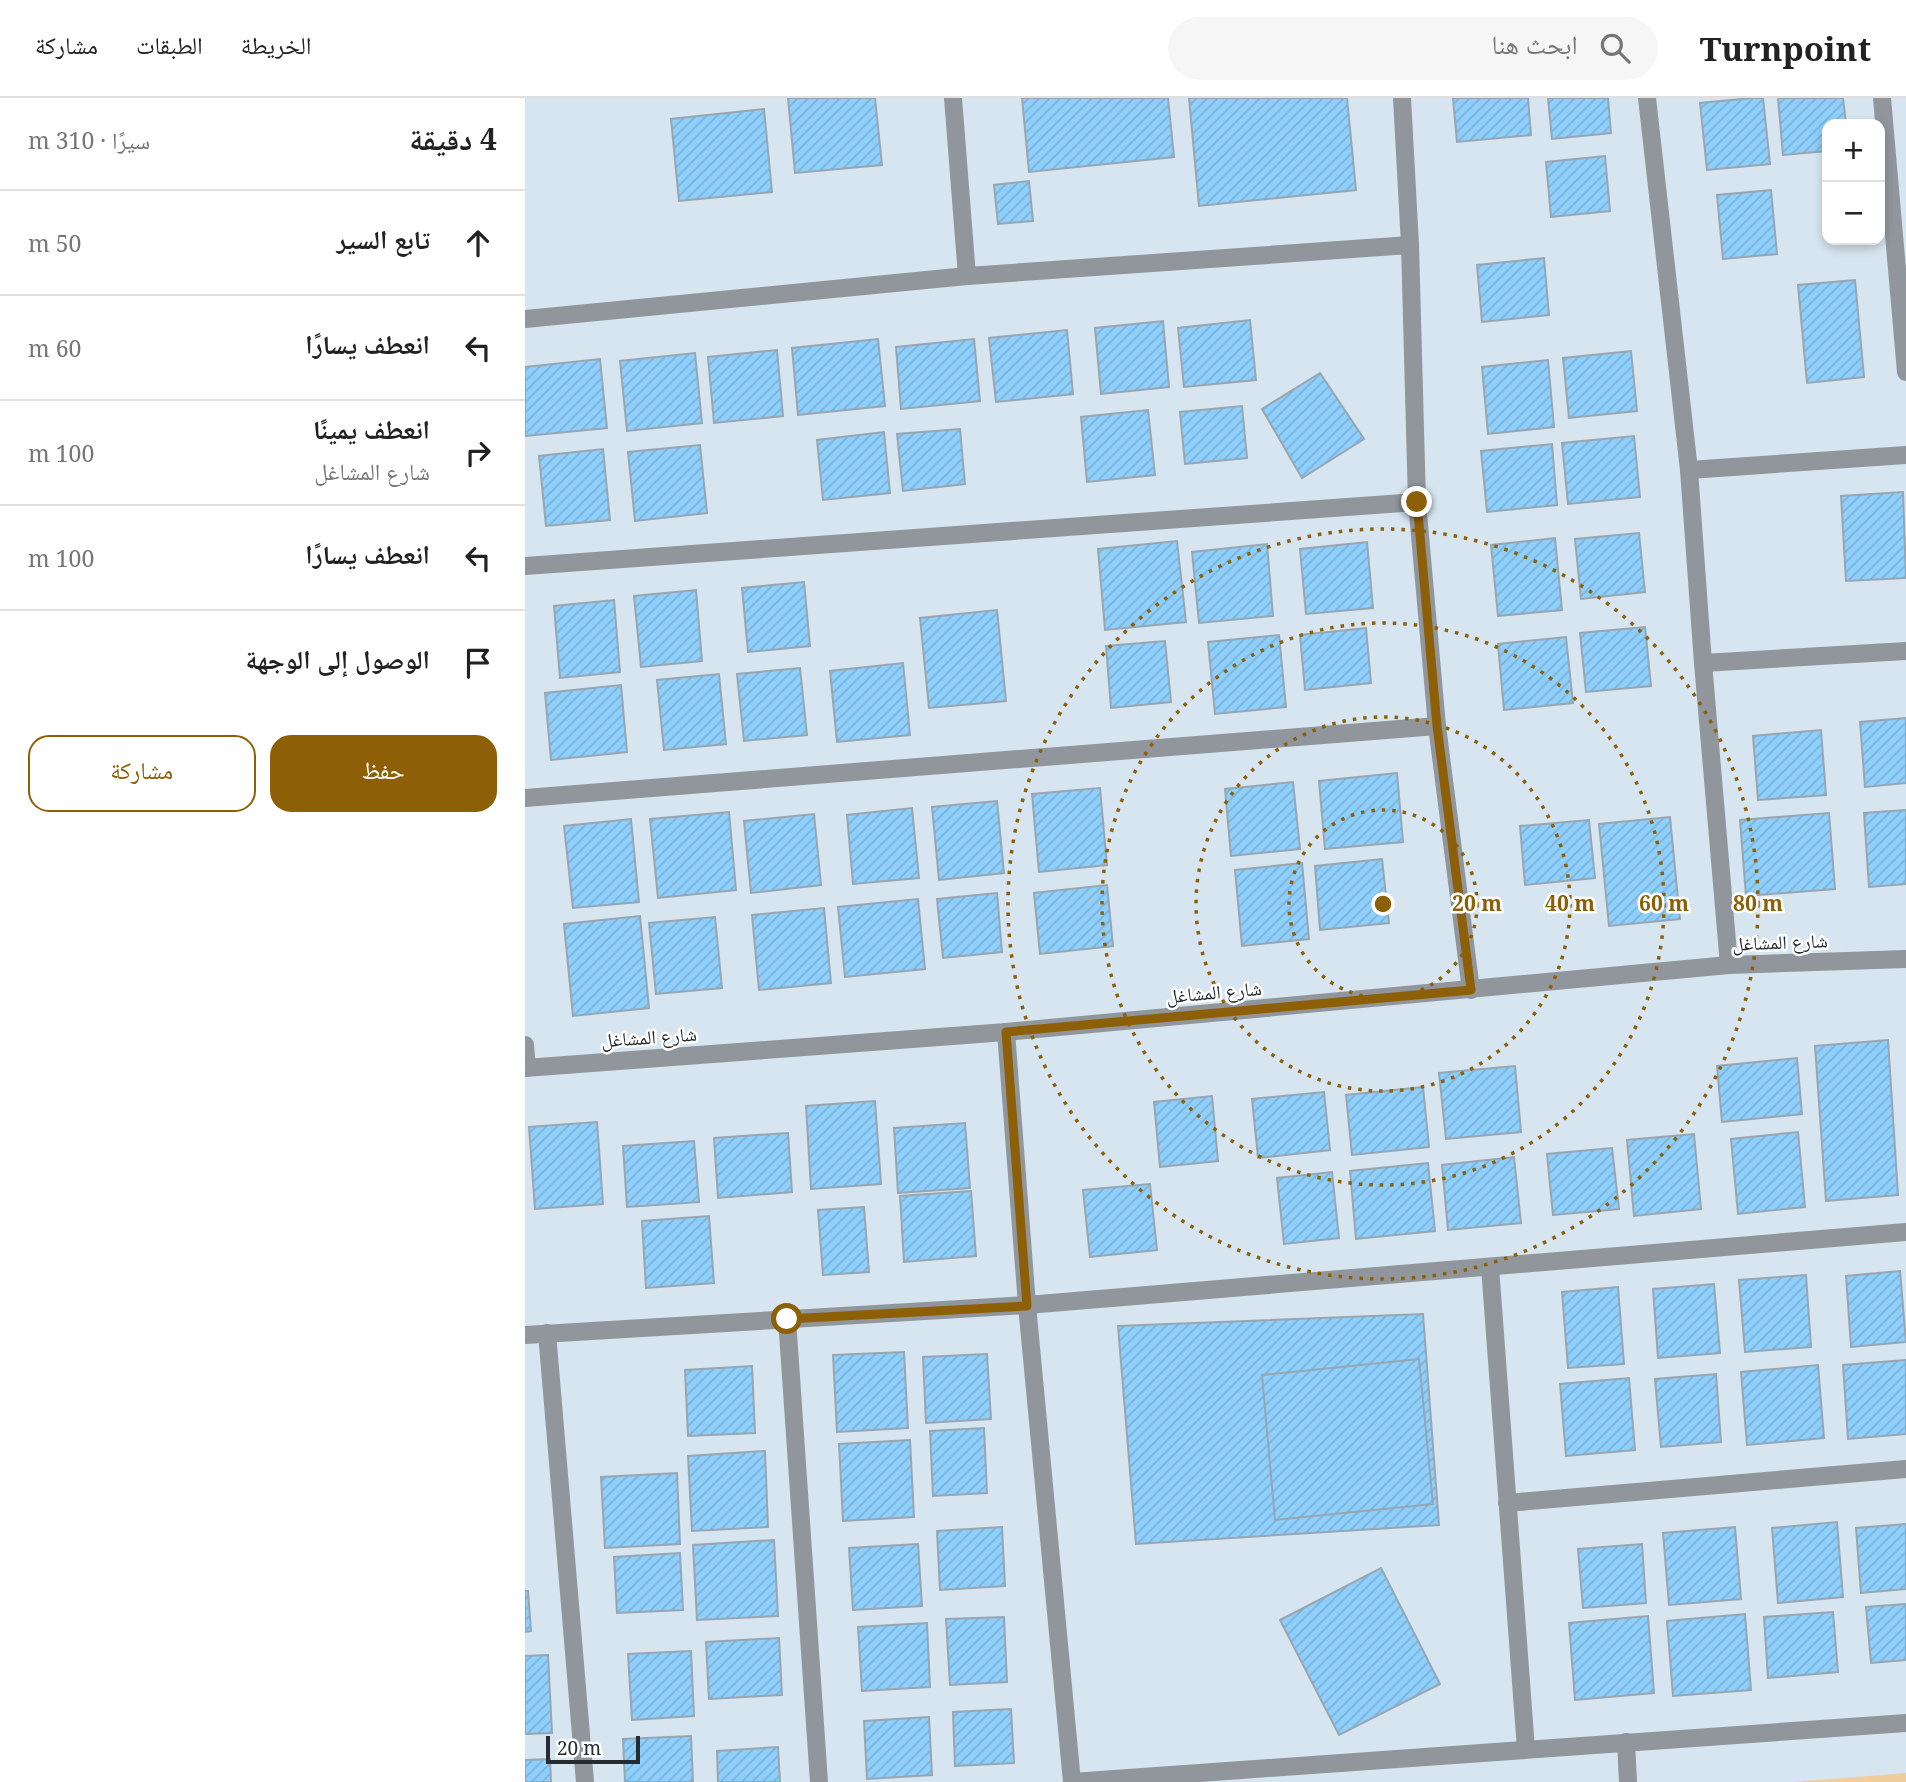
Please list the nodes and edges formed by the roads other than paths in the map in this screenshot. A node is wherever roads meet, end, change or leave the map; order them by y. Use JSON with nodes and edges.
{"nodes":[{"id":1,"x":953,"y":98,"type":"edge"},
{"id":2,"x":1402,"y":98,"type":"edge"},
{"id":3,"x":1647,"y":98,"type":"edge"},
{"id":4,"x":1882,"y":98,"type":"edge"},
{"id":5,"x":1410,"y":245,"type":"junction"},
{"id":6,"x":967,"y":276,"type":"junction"},
{"id":7,"x":525,"y":319,"type":"edge"},
{"id":8,"x":1906,"y":372,"type":"edge"},
{"id":9,"x":1906,"y":455,"type":"edge"},
{"id":10,"x":1689,"y":470,"type":"junction"},
{"id":11,"x":1417,"y":502,"type":"junction"},
{"id":12,"x":525,"y":566,"type":"edge"},
{"id":13,"x":1906,"y":651,"type":"edge"},
{"id":14,"x":1703,"y":663,"type":"junction"},
{"id":15,"x":1437,"y":726,"type":"junction"},
{"id":16,"x":525,"y":798,"type":"edge"},
{"id":17,"x":1906,"y":958,"type":"edge"},
{"id":18,"x":1729,"y":965,"type":"junction"},
{"id":19,"x":1471,"y":990,"type":"junction"},
{"id":20,"x":1006,"y":1032,"type":"junction"},
{"id":21,"x":525,"y":1045,"type":"edge"},
{"id":22,"x":526,"y":1068,"type":"edge"},
{"id":23,"x":1906,"y":1232,"type":"edge"},
{"id":24,"x":1490,"y":1266,"type":"junction"},
{"id":25,"x":1027,"y":1306,"type":"junction"},
{"id":26,"x":787,"y":1319,"type":"junction"},
{"id":27,"x":547,"y":1334,"type":"junction"},
{"id":28,"x":525,"y":1335,"type":"edge"},
{"id":29,"x":1906,"y":1469,"type":"edge"},
{"id":30,"x":1507,"y":1503,"type":"junction"},
{"id":31,"x":1906,"y":1723,"type":"edge"},
{"id":32,"x":1626,"y":1742,"type":"junction"},
{"id":33,"x":1525,"y":1749,"type":"junction"},
{"id":34,"x":585,"y":1782,"type":"edge"},
{"id":35,"x":818,"y":1782,"type":"edge"},
{"id":36,"x":1072,"y":1782,"type":"edge"},
{"id":37,"x":1628,"y":1782,"type":"edge"}],
"edges":[{"from":1,"to":6,"type":"street"},
{"from":2,"to":5,"type":"street"},
{"from":3,"to":10,"type":"street"},
{"from":4,"to":8,"type":"street"},
{"from":5,"to":6,"type":"street"},
{"from":5,"to":11,"type":"street"},
{"from":6,"to":7,"type":"street"},
{"from":9,"to":10,"type":"street"},
{"from":10,"to":14,"type":"street"},
{"from":11,"to":12,"type":"street"},
{"from":11,"to":15,"type":"street"},
{"from":13,"to":14,"type":"street"},
{"from":14,"to":18,"type":"street"},
{"from":15,"to":16,"type":"street"},
{"from":15,"to":19,"type":"street"},
{"from":17,"to":18,"type":"street","name":"شارع المشاغل"},
{"from":18,"to":19,"type":"street","name":"شارع المشاغل"},
{"from":19,"to":20,"type":"street","name":"شارع المشاغل"},
{"from":20,"to":22,"type":"street","name":"شارع المشاغل"},
{"from":20,"to":25,"type":"street"},
{"from":21,"to":22,"type":"street"},
{"from":23,"to":24,"type":"street"},
{"from":24,"to":25,"type":"street"},
{"from":24,"to":30,"type":"street"},
{"from":25,"to":26,"type":"street"},
{"from":25,"to":36,"type":"street"},
{"from":26,"to":27,"type":"street"},
{"from":26,"to":35,"type":"street"},
{"from":27,"to":28,"type":"street"},
{"from":27,"to":34,"type":"street"},
{"from":29,"to":30,"type":"street"},
{"from":30,"to":33,"type":"street"},
{"from":31,"to":32,"type":"street"},
{"from":32,"to":33,"type":"street"},
{"from":32,"to":37,"type":"street"},
{"from":33,"to":36,"type":"street"}]}
